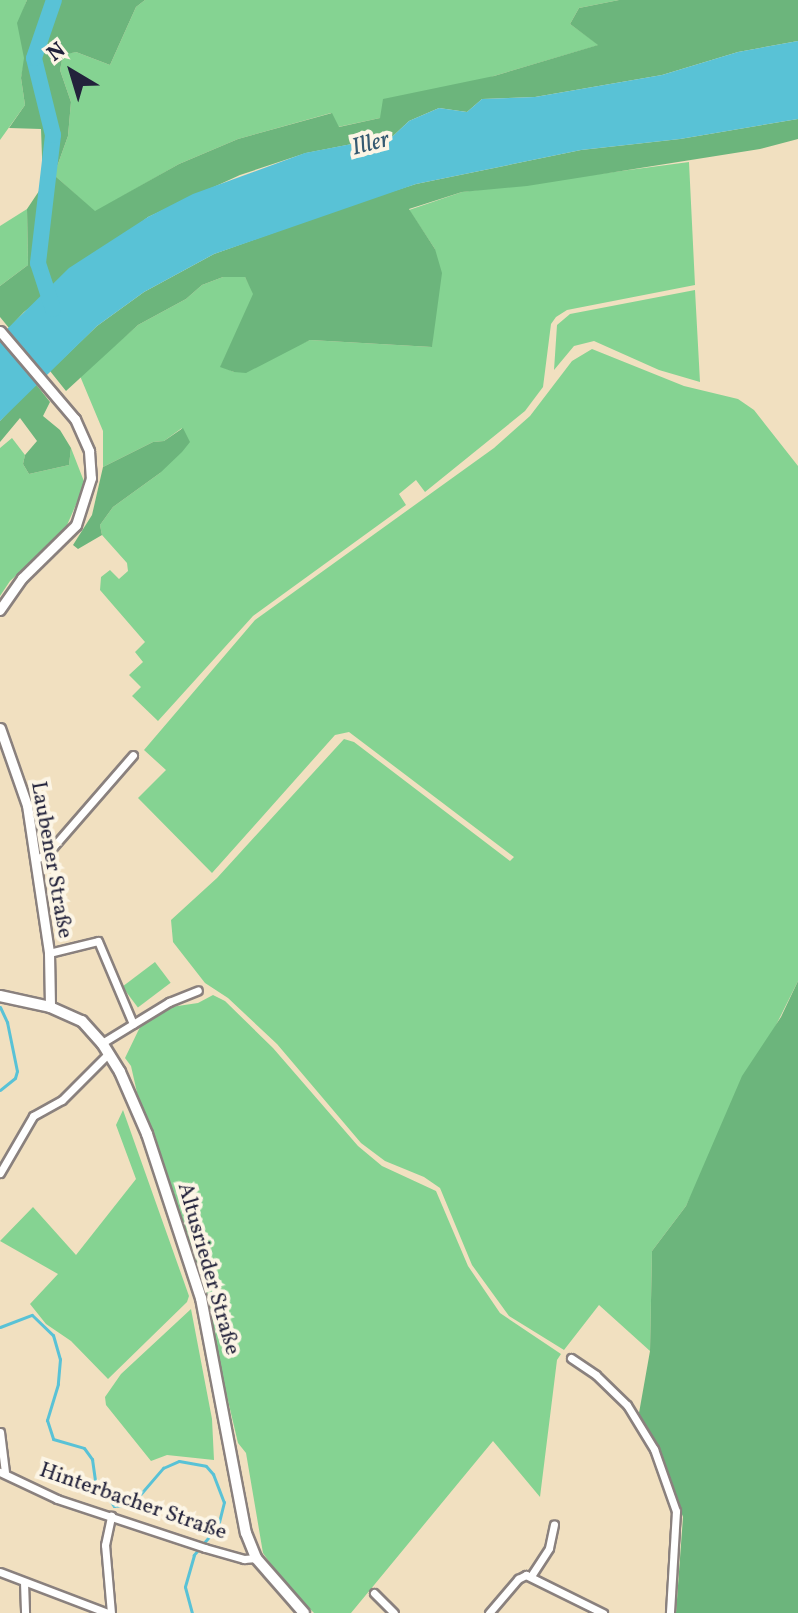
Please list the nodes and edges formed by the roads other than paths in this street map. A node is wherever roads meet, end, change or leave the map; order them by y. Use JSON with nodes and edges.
{"nodes":[{"id":1,"x":0,"y":331,"type":"edge"},
{"id":2,"x":0,"y":610,"type":"edge"},
{"id":3,"x":0,"y":728,"type":"edge"},
{"id":4,"x":133,"y":755,"type":"dead end"},
{"id":5,"x":36,"y":859,"type":"junction"},
{"id":6,"x":49,"y":953,"type":"junction"},
{"id":7,"x":198,"y":990,"type":"dead end"},
{"id":8,"x":5,"y":997,"type":"edge"},
{"id":9,"x":50,"y":1007,"type":"junction"},
{"id":10,"x":133,"y":1024,"type":"junction"},
{"id":11,"x":106,"y":1048,"type":"junction"},
{"id":12,"x":0,"y":1173,"type":"edge"},
{"id":13,"x":571,"y":1358,"type":"dead end"},
{"id":14,"x":0,"y":1432,"type":"edge"},
{"id":15,"x":2,"y":1472,"type":"edge"},
{"id":16,"x":111,"y":1516,"type":"junction"},
{"id":17,"x":554,"y":1525,"type":"dead end"},
{"id":18,"x":256,"y":1558,"type":"junction"},
{"id":19,"x":0,"y":1572,"type":"edge"},
{"id":20,"x":531,"y":1576,"type":"junction"},
{"id":21,"x":24,"y":1582,"type":"junction"},
{"id":22,"x":374,"y":1593,"type":"dead end"},
{"id":23,"x":25,"y":1613,"type":"edge"},
{"id":24,"x":109,"y":1613,"type":"edge"},
{"id":25,"x":304,"y":1613,"type":"edge"},
{"id":26,"x":394,"y":1613,"type":"edge"},
{"id":27,"x":489,"y":1613,"type":"edge"},
{"id":28,"x":603,"y":1613,"type":"edge"},
{"id":29,"x":670,"y":1613,"type":"edge"}],
"edges":[{"from":1,"to":2,"type":"street"},
{"from":3,"to":5,"type":"street","name":"Laubener Straße"},
{"from":4,"to":5,"type":"street"},
{"from":5,"to":6,"type":"street","name":"Laubener Straße"},
{"from":6,"to":9,"type":"street","name":"Laubener Straße"},
{"from":6,"to":10,"type":"street","name":"Laubener Straße"},
{"from":7,"to":10,"type":"street"},
{"from":8,"to":9,"type":"main road","name":"Altusrieder Straße"},
{"from":9,"to":11,"type":"main road","name":"Altusrieder Straße"},
{"from":10,"to":11,"type":"street"},
{"from":11,"to":12,"type":"street"},
{"from":11,"to":18,"type":"main road","name":"Altusrieder Straße"},
{"from":13,"to":29,"type":"street"},
{"from":14,"to":15,"type":"street"},
{"from":15,"to":16,"type":"street","name":"Hinterbacher Straße"},
{"from":16,"to":18,"type":"street","name":"Hinterbacher Straße"},
{"from":16,"to":24,"type":"street"},
{"from":17,"to":20,"type":"street"},
{"from":18,"to":25,"type":"main road","name":"Altusrieder Straße"},
{"from":19,"to":21,"type":"street"},
{"from":20,"to":27,"type":"street"},
{"from":20,"to":28,"type":"street"},
{"from":21,"to":23,"type":"street"},
{"from":21,"to":24,"type":"street"},
{"from":22,"to":26,"type":"street"}]}
